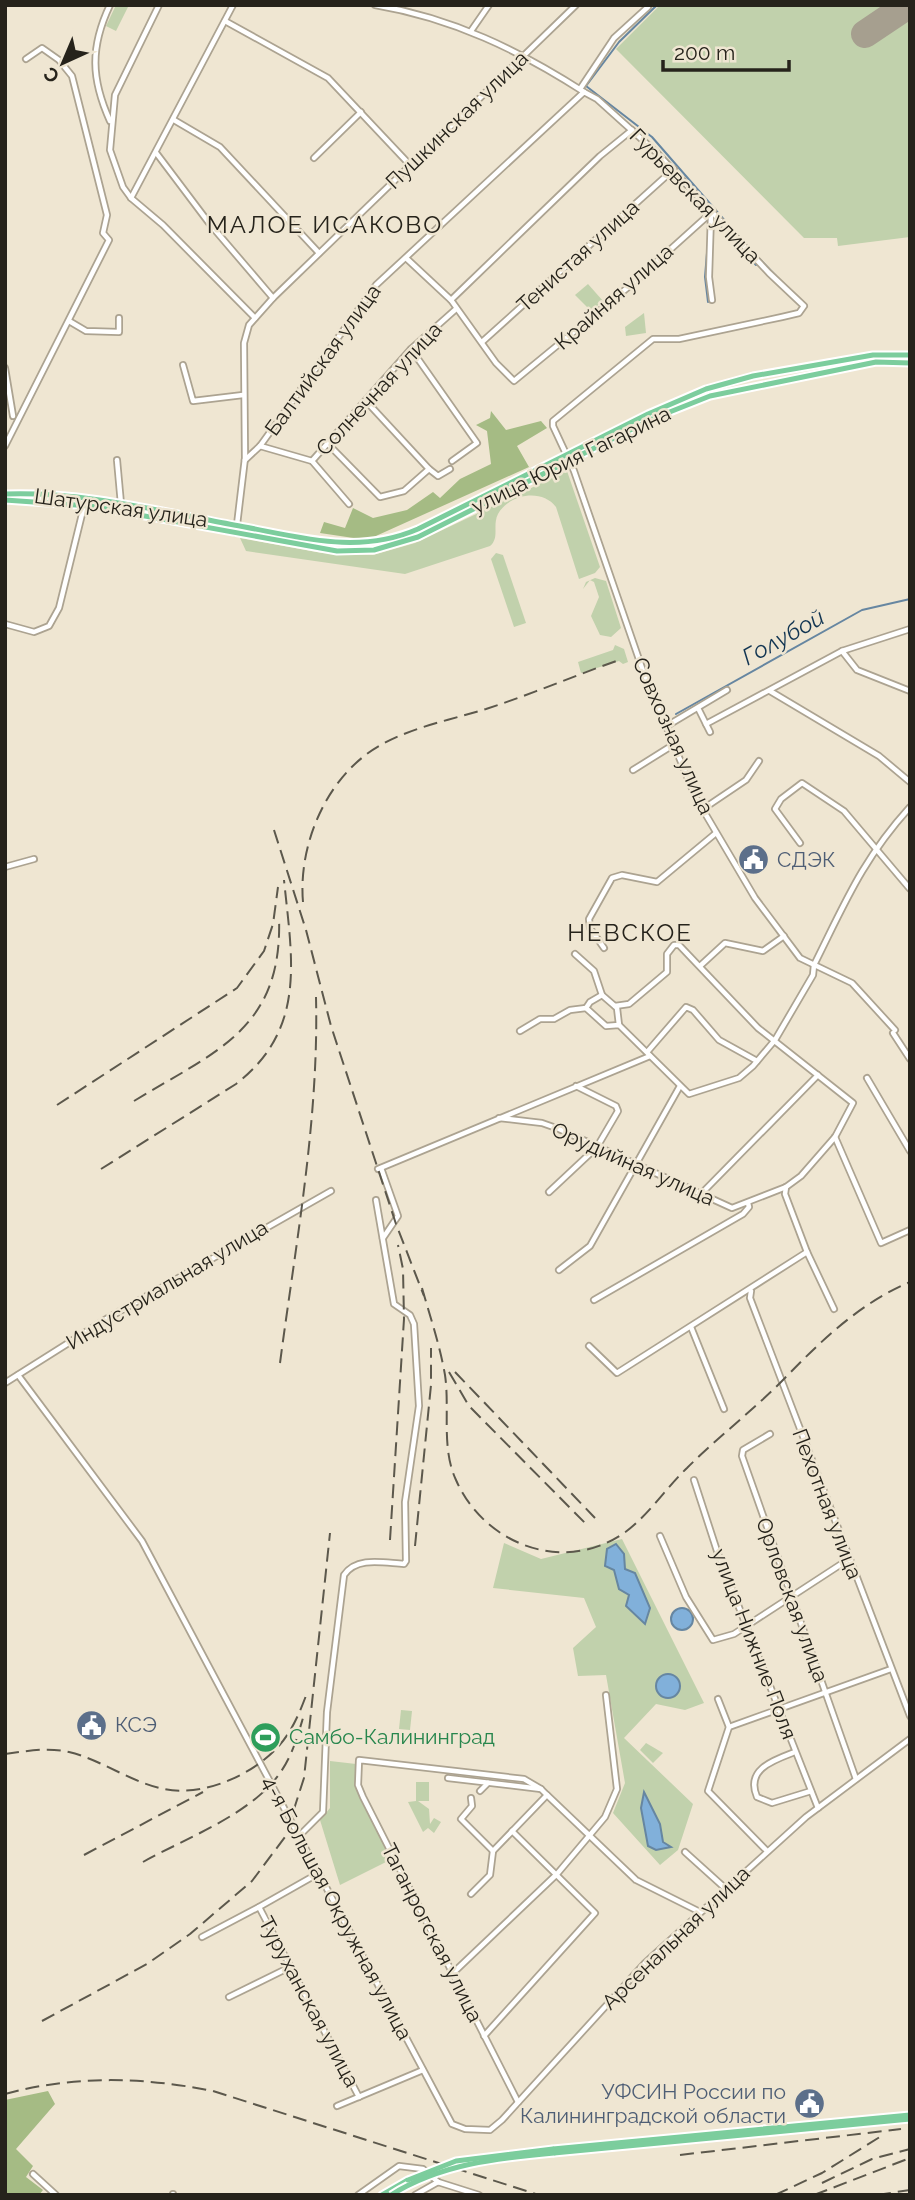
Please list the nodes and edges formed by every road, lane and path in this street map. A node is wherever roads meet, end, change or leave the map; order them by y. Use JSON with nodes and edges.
{"nodes":[{"id":1,"x":110,"y":5,"type":"edge"},
{"id":2,"x":159,"y":5,"type":"edge"},
{"id":3,"x":233,"y":5,"type":"edge"},
{"id":4,"x":375,"y":5,"type":"edge"},
{"id":5,"x":489,"y":5,"type":"edge"},
{"id":6,"x":576,"y":5,"type":"edge"},
{"id":7,"x":400,"y":7,"type":"edge"},
{"id":8,"x":648,"y":7,"type":"dead end"},
{"id":9,"x":225,"y":21,"type":"junction"},
{"id":10,"x":471,"y":31,"type":"junction"},
{"id":11,"x":524,"y":55,"type":"junction"},
{"id":12,"x":26,"y":59,"type":"dead end"},
{"id":13,"x":584,"y":91,"type":"junction"},
{"id":14,"x":361,"y":112,"type":"junction"},
{"id":15,"x":173,"y":120,"type":"junction"},
{"id":16,"x":111,"y":123,"type":"junction"},
{"id":17,"x":632,"y":130,"type":"junction"},
{"id":18,"x":157,"y":153,"type":"junction"},
{"id":19,"x":314,"y":158,"type":"dead end"},
{"id":20,"x":410,"y":165,"type":"junction"},
{"id":21,"x":674,"y":169,"type":"junction"},
{"id":22,"x":131,"y":198,"type":"junction"},
{"id":23,"x":713,"y":211,"type":"junction"},
{"id":24,"x":319,"y":253,"type":"junction"},
{"id":25,"x":406,"y":258,"type":"junction"},
{"id":26,"x":273,"y":298,"type":"junction"},
{"id":27,"x":451,"y":300,"type":"junction"},
{"id":28,"x":712,"y":300,"type":"dead end"},
{"id":29,"x":802,"y":302,"type":"joint"},
{"id":30,"x":456,"y":309,"type":"junction"},
{"id":31,"x":118,"y":318,"type":"dead end"},
{"id":32,"x":255,"y":318,"type":"junction"},
{"id":33,"x":69,"y":321,"type":"junction"},
{"id":34,"x":482,"y":342,"type":"junction"},
{"id":35,"x":411,"y":349,"type":"junction"},
{"id":36,"x":910,"y":355,"type":"edge"},
{"id":37,"x":910,"y":363,"type":"edge"},
{"id":38,"x":183,"y":365,"type":"dead end"},
{"id":39,"x":5,"y":368,"type":"edge"},
{"id":40,"x":243,"y":395,"type":"junction"},
{"id":41,"x":366,"y":401,"type":"junction"},
{"id":42,"x":13,"y":416,"type":"junction"},
{"id":43,"x":20,"y":417,"type":"junction"},
{"id":44,"x":5,"y":418,"type":"edge"},
{"id":45,"x":328,"y":444,"type":"junction"},
{"id":46,"x":5,"y":446,"type":"edge"},
{"id":47,"x":260,"y":446,"type":"junction"},
{"id":48,"x":567,"y":457,"type":"junction"},
{"id":49,"x":117,"y":460,"type":"dead end"},
{"id":50,"x":245,"y":460,"type":"junction"},
{"id":51,"x":312,"y":461,"type":"junction"},
{"id":52,"x":452,"y":461,"type":"dead end"},
{"id":53,"x":429,"y":469,"type":"junction"},
{"id":54,"x":450,"y":469,"type":"dead end"},
{"id":55,"x":5,"y":494,"type":"edge"},
{"id":56,"x":77,"y":497,"type":"junction"},
{"id":57,"x":91,"y":499,"type":"junction"},
{"id":58,"x":5,"y":500,"type":"edge"},
{"id":59,"x":349,"y":504,"type":"dead end"},
{"id":60,"x":121,"y":505,"type":"junction"},
{"id":61,"x":84,"y":506,"type":"junction"},
{"id":62,"x":237,"y":525,"type":"junction"},
{"id":63,"x":236,"y":533,"type":"junction"},
{"id":64,"x":5,"y":624,"type":"edge"},
{"id":65,"x":910,"y":629,"type":"edge"},
{"id":66,"x":842,"y":651,"type":"junction"},
{"id":67,"x":727,"y":690,"type":"dead end"},
{"id":68,"x":769,"y":691,"type":"junction"},
{"id":69,"x":910,"y":691,"type":"edge"},
{"id":70,"x":698,"y":708,"type":"junction"},
{"id":71,"x":706,"y":724,"type":"junction"},
{"id":72,"x":665,"y":727,"type":"junction"},
{"id":73,"x":710,"y":732,"type":"dead end"},
{"id":74,"x":673,"y":745,"type":"junction"},
{"id":75,"x":759,"y":761,"type":"dead end"},
{"id":76,"x":634,"y":770,"type":"dead end"},
{"id":77,"x":910,"y":782,"type":"edge"},
{"id":78,"x":910,"y":807,"type":"edge"},
{"id":79,"x":703,"y":809,"type":"junction"},
{"id":80,"x":716,"y":833,"type":"junction"},
{"id":81,"x":800,"y":843,"type":"dead end"},
{"id":82,"x":876,"y":845,"type":"junction"},
{"id":83,"x":34,"y":859,"type":"dead end"},
{"id":84,"x":5,"y":866,"type":"edge"},
{"id":85,"x":910,"y":889,"type":"edge"},
{"id":86,"x":785,"y":936,"type":"junction"},
{"id":87,"x":604,"y":948,"type":"dead end"},
{"id":88,"x":575,"y":954,"type":"dead end"},
{"id":89,"x":814,"y":965,"type":"junction"},
{"id":90,"x":700,"y":967,"type":"junction"},
{"id":91,"x":602,"y":995,"type":"junction"},
{"id":92,"x":615,"y":1006,"type":"junction"},
{"id":93,"x":586,"y":1009,"type":"junction"},
{"id":94,"x":620,"y":1025,"type":"junction"},
{"id":95,"x":520,"y":1031,"type":"dead end"},
{"id":96,"x":775,"y":1040,"type":"junction"},
{"id":97,"x":649,"y":1054,"type":"junction"},
{"id":98,"x":910,"y":1059,"type":"edge"},
{"id":99,"x":757,"y":1061,"type":"junction"},
{"id":100,"x":818,"y":1075,"type":"junction"},
{"id":101,"x":867,"y":1078,"type":"dead end"},
{"id":102,"x":575,"y":1086,"type":"junction"},
{"id":103,"x":680,"y":1086,"type":"junction"},
{"id":104,"x":499,"y":1118,"type":"junction"},
{"id":105,"x":835,"y":1138,"type":"junction"},
{"id":106,"x":597,"y":1147,"type":"junction"},
{"id":107,"x":910,"y":1151,"type":"edge"},
{"id":108,"x":637,"y":1166,"type":"junction"},
{"id":109,"x":786,"y":1187,"type":"junction"},
{"id":110,"x":331,"y":1191,"type":"dead end"},
{"id":111,"x":549,"y":1192,"type":"dead end"},
{"id":112,"x":700,"y":1195,"type":"junction"},
{"id":113,"x":376,"y":1200,"type":"dead end"},
{"id":114,"x":748,"y":1203,"type":"junction"},
{"id":115,"x":910,"y":1230,"type":"edge"},
{"id":116,"x":383,"y":1238,"type":"junction"},
{"id":117,"x":807,"y":1252,"type":"junction"},
{"id":118,"x":559,"y":1270,"type":"dead end"},
{"id":119,"x":751,"y":1290,"type":"junction"},
{"id":120,"x":594,"y":1300,"type":"dead end"},
{"id":121,"x":834,"y":1309,"type":"dead end"},
{"id":122,"x":691,"y":1327,"type":"junction"},
{"id":123,"x":589,"y":1346,"type":"dead end"},
{"id":124,"x":18,"y":1375,"type":"junction"},
{"id":125,"x":5,"y":1383,"type":"edge"},
{"id":126,"x":724,"y":1409,"type":"dead end"},
{"id":127,"x":770,"y":1434,"type":"dead end"},
{"id":128,"x":694,"y":1480,"type":"dead end"},
{"id":129,"x":660,"y":1536,"type":"dead end"},
{"id":130,"x":849,"y":1559,"type":"junction"},
{"id":131,"x":790,"y":1595,"type":"junction"},
{"id":132,"x":747,"y":1625,"type":"junction"},
{"id":133,"x":891,"y":1669,"type":"junction"},
{"id":134,"x":606,"y":1695,"type":"dead end"},
{"id":135,"x":826,"y":1695,"type":"junction"},
{"id":136,"x":718,"y":1699,"type":"dead end"},
{"id":137,"x":779,"y":1710,"type":"junction"},
{"id":138,"x":910,"y":1716,"type":"edge"},
{"id":139,"x":729,"y":1727,"type":"junction"},
{"id":140,"x":910,"y":1739,"type":"edge"},
{"id":141,"x":795,"y":1752,"type":"junction"},
{"id":142,"x":448,"y":1778,"type":"dead end"},
{"id":143,"x":856,"y":1779,"type":"junction"},
{"id":144,"x":488,"y":1783,"type":"junction"},
{"id":145,"x":541,"y":1789,"type":"junction"},
{"id":146,"x":480,"y":1791,"type":"dead end"},
{"id":147,"x":811,"y":1791,"type":"junction"},
{"id":148,"x":547,"y":1795,"type":"junction"},
{"id":149,"x":471,"y":1798,"type":"dead end"},
{"id":150,"x":818,"y":1808,"type":"junction"},
{"id":151,"x":512,"y":1831,"type":"junction"},
{"id":152,"x":299,"y":1836,"type":"junction"},
{"id":153,"x":591,"y":1837,"type":"junction"},
{"id":154,"x":493,"y":1851,"type":"junction"},
{"id":155,"x":767,"y":1851,"type":"junction"},
{"id":156,"x":685,"y":1852,"type":"dead end"},
{"id":157,"x":319,"y":1873,"type":"junction"},
{"id":158,"x":557,"y":1874,"type":"junction"},
{"id":159,"x":726,"y":1889,"type":"junction"},
{"id":160,"x":471,"y":1894,"type":"dead end"},
{"id":161,"x":259,"y":1907,"type":"junction"},
{"id":162,"x":700,"y":1912,"type":"junction"},
{"id":163,"x":202,"y":1937,"type":"dead end"},
{"id":164,"x":290,"y":1967,"type":"junction"},
{"id":165,"x":453,"y":1973,"type":"junction"},
{"id":166,"x":229,"y":1997,"type":"dead end"},
{"id":167,"x":484,"y":2036,"type":"junction"},
{"id":168,"x":423,"y":2070,"type":"junction"},
{"id":169,"x":359,"y":2097,"type":"junction"},
{"id":170,"x":518,"y":2102,"type":"junction"},
{"id":171,"x":337,"y":2106,"type":"dead end"},
{"id":172,"x":910,"y":2117,"type":"edge"},
{"id":173,"x":452,"y":2124,"type":"joint"},
{"id":174,"x":554,"y":2151,"type":"junction"},
{"id":175,"x":33,"y":2174,"type":"dead end"},
{"id":176,"x":435,"y":2183,"type":"junction"},
{"id":177,"x":56,"y":2195,"type":"edge"},
{"id":178,"x":358,"y":2195,"type":"edge"},
{"id":179,"x":382,"y":2195,"type":"edge"},
{"id":180,"x":391,"y":2195,"type":"edge"},
{"id":181,"x":415,"y":2195,"type":"edge"},
{"id":182,"x":479,"y":2195,"type":"edge"}],
"edges":[{"from":1,"to":16,"type":"street"},
{"from":2,"to":16,"type":"street"},
{"from":3,"to":9,"type":"street"},
{"from":4,"to":7,"type":"street","name":"Гурьевская улица"},
{"from":5,"to":10,"type":"street"},
{"from":6,"to":11,"type":"street","name":"Пушкинская улица"},
{"from":7,"to":10,"type":"street","name":"Гурьевская улица"},
{"from":8,"to":13,"type":"street","name":"Балтийская улица"},
{"from":9,"to":14,"type":"street"},
{"from":9,"to":15,"type":"street"},
{"from":10,"to":11,"type":"street","name":"Гурьевская улица"},
{"from":11,"to":13,"type":"street","name":"Гурьевская улица"},
{"from":11,"to":20,"type":"street","name":"Пушкинская улица"},
{"from":12,"to":33,"type":"street"},
{"from":13,"to":17,"type":"street","name":"Гурьевская улица"},
{"from":13,"to":25,"type":"street","name":"Балтийская улица"},
{"from":14,"to":19,"type":"street"},
{"from":14,"to":20,"type":"street"},
{"from":15,"to":18,"type":"street"},
{"from":15,"to":24,"type":"street"},
{"from":16,"to":22,"type":"street"},
{"from":17,"to":21,"type":"street","name":"Гурьевская улица"},
{"from":17,"to":27,"type":"street","name":"Солнечная улица"},
{"from":18,"to":22,"type":"street"},
{"from":18,"to":26,"type":"street"},
{"from":20,"to":24,"type":"street","name":"Пушкинская улица"},
{"from":21,"to":23,"type":"street","name":"Гурьевская улица"},
{"from":21,"to":34,"type":"street","name":"Тенистая улица"},
{"from":22,"to":32,"type":"street"},
{"from":23,"to":28,"type":"street"},
{"from":23,"to":29,"type":"street","name":"Гурьевская улица"},
{"from":23,"to":34,"type":"street","name":"Крайняя улица"},
{"from":24,"to":26,"type":"street","name":"Пушкинская улица"},
{"from":25,"to":27,"type":"street"},
{"from":25,"to":47,"type":"street","name":"Балтийская улица"},
{"from":26,"to":32,"type":"street","name":"Пушкинская улица"},
{"from":27,"to":30,"type":"street"},
{"from":29,"to":48,"type":"street","name":"Совхозная улица"},
{"from":30,"to":34,"type":"street"},
{"from":30,"to":35,"type":"street","name":"Солнечная улица"},
{"from":31,"to":33,"type":"street"},
{"from":32,"to":40,"type":"street","name":"Пушкинская улица"},
{"from":33,"to":43,"type":"street"},
{"from":35,"to":41,"type":"street","name":"Солнечная улица"},
{"from":35,"to":52,"type":"street"},
{"from":36,"to":48,"type":"main road","name":"улица Юрия Гагарина"},
{"from":37,"to":48,"type":"main road","name":"улица Юрия Гагарина"},
{"from":38,"to":40,"type":"street"},
{"from":39,"to":42,"type":"street"},
{"from":40,"to":50,"type":"street","name":"Пушкинская улица"},
{"from":41,"to":45,"type":"street","name":"Солнечная улица"},
{"from":41,"to":53,"type":"street"},
{"from":42,"to":43,"type":"street"},
{"from":42,"to":44,"type":"street"},
{"from":43,"to":46,"type":"street"},
{"from":45,"to":51,"type":"street","name":"Солнечная улица"},
{"from":45,"to":53,"type":"street"},
{"from":47,"to":50,"type":"street","name":"Балтийская улица"},
{"from":47,"to":51,"type":"street","name":"Солнечная улица"},
{"from":48,"to":62,"type":"main road","name":"улица Юрия Гагарина"},
{"from":48,"to":63,"type":"main road","name":"улица Юрия Гагарина"},
{"from":48,"to":72,"type":"street","name":"Совхозная улица"},
{"from":49,"to":60,"type":"street"},
{"from":50,"to":62,"type":"street","name":"Пушкинская улица"},
{"from":51,"to":59,"type":"street"},
{"from":53,"to":54,"type":"street"},
{"from":55,"to":56,"type":"main road","name":"Шатурская улица"},
{"from":56,"to":57,"type":"main road","name":"Шатурская улица"},
{"from":56,"to":61,"type":"main road"},
{"from":57,"to":60,"type":"main road","name":"Шатурская улица"},
{"from":57,"to":61,"type":"main road"},
{"from":58,"to":61,"type":"main road","name":"Шатурская улица"},
{"from":60,"to":62,"type":"main road","name":"Шатурская улица"},
{"from":61,"to":63,"type":"main road","name":"Шатурская улица"},
{"from":61,"to":64,"type":"street"},
{"from":62,"to":63,"type":"street","name":"Пушкинская улица"},
{"from":65,"to":66,"type":"street"},
{"from":66,"to":68,"type":"street"},
{"from":66,"to":69,"type":"street"},
{"from":67,"to":70,"type":"street"},
{"from":68,"to":71,"type":"street"},
{"from":68,"to":77,"type":"street"},
{"from":70,"to":71,"type":"street"},
{"from":70,"to":72,"type":"street"},
{"from":71,"to":73,"type":"street"},
{"from":72,"to":74,"type":"street","name":"Совхозная улица"},
{"from":74,"to":76,"type":"street"},
{"from":74,"to":79,"type":"street","name":"Совхозная улица"},
{"from":75,"to":79,"type":"street"},
{"from":78,"to":82,"type":"street"},
{"from":79,"to":80,"type":"street","name":"Совхозная улица"},
{"from":80,"to":86,"type":"street","name":"Совхозная улица"},
{"from":80,"to":87,"type":"street"},
{"from":81,"to":82,"type":"street"},
{"from":82,"to":85,"type":"street"},
{"from":82,"to":89,"type":"street"},
{"from":83,"to":84,"type":"street"},
{"from":86,"to":89,"type":"street","name":"Совхозная улица"},
{"from":86,"to":90,"type":"street"},
{"from":88,"to":91,"type":"street"},
{"from":89,"to":96,"type":"street"},
{"from":89,"to":98,"type":"street","name":"Совхозная улица"},
{"from":90,"to":92,"type":"street"},
{"from":90,"to":96,"type":"street"},
{"from":91,"to":92,"type":"street"},
{"from":91,"to":93,"type":"street"},
{"from":92,"to":94,"type":"street"},
{"from":93,"to":94,"type":"street"},
{"from":93,"to":95,"type":"street"},
{"from":94,"to":97,"type":"street"},
{"from":96,"to":99,"type":"street"},
{"from":96,"to":100,"type":"street"},
{"from":97,"to":99,"type":"street"},
{"from":97,"to":102,"type":"street"},
{"from":97,"to":103,"type":"street"},
{"from":99,"to":103,"type":"street"},
{"from":100,"to":105,"type":"street","name":"Орудийная улица"},
{"from":100,"to":112,"type":"street"},
{"from":101,"to":107,"type":"street"},
{"from":102,"to":104,"type":"street"},
{"from":102,"to":106,"type":"street"},
{"from":103,"to":108,"type":"street"},
{"from":104,"to":106,"type":"street","name":"Орудийная улица"},
{"from":104,"to":116,"type":"street","name":"Орудийная улица"},
{"from":105,"to":109,"type":"street","name":"Орудийная улица"},
{"from":105,"to":115,"type":"street"},
{"from":106,"to":108,"type":"street","name":"Орудийная улица"},
{"from":106,"to":111,"type":"street"},
{"from":108,"to":112,"type":"street","name":"Орудийная улица"},
{"from":108,"to":118,"type":"street"},
{"from":109,"to":114,"type":"street","name":"Орудийная улица"},
{"from":109,"to":117,"type":"street"},
{"from":110,"to":124,"type":"street","name":"Индустриальная улица"},
{"from":112,"to":114,"type":"street","name":"Орудийная улица"},
{"from":113,"to":116,"type":"street"},
{"from":114,"to":120,"type":"street"},
{"from":116,"to":152,"type":"street"},
{"from":117,"to":119,"type":"street"},
{"from":117,"to":121,"type":"street"},
{"from":119,"to":122,"type":"street"},
{"from":119,"to":130,"type":"street","name":"Пехотная улица"},
{"from":122,"to":123,"type":"street"},
{"from":122,"to":126,"type":"street"},
{"from":124,"to":125,"type":"street","name":"Индустриальная улица"},
{"from":124,"to":152,"type":"street","name":"4-я Большая Окружная улица"},
{"from":127,"to":131,"type":"street","name":"Орловская улица"},
{"from":128,"to":132,"type":"street","name":"улица Нижние Поля"},
{"from":129,"to":132,"type":"street"},
{"from":130,"to":131,"type":"street"},
{"from":130,"to":133,"type":"street","name":"Пехотная улица"},
{"from":131,"to":132,"type":"street"},
{"from":131,"to":135,"type":"street","name":"Орловская улица"},
{"from":132,"to":137,"type":"street","name":"улица Нижние Поля"},
{"from":133,"to":135,"type":"street"},
{"from":133,"to":138,"type":"street","name":"Пехотная улица"},
{"from":134,"to":153,"type":"street"},
{"from":135,"to":137,"type":"street"},
{"from":135,"to":143,"type":"street","name":"Орловская улица"},
{"from":136,"to":139,"type":"street"},
{"from":137,"to":139,"type":"street"},
{"from":137,"to":141,"type":"street","name":"улица Нижние Поля"},
{"from":139,"to":155,"type":"street"},
{"from":140,"to":143,"type":"street","name":"Арсенальная улица"},
{"from":141,"to":147,"type":"street","name":"улица Нижние Поля"},
{"from":141,"to":147,"type":"street"},
{"from":142,"to":144,"type":"street"},
{"from":143,"to":150,"type":"street","name":"Арсенальная улица"},
{"from":144,"to":145,"type":"street"},
{"from":144,"to":146,"type":"street"},
{"from":145,"to":148,"type":"street"},
{"from":145,"to":165,"type":"street","name":"Таганрогская улица"},
{"from":147,"to":150,"type":"street","name":"улица Нижние Поля"},
{"from":148,"to":151,"type":"street"},
{"from":148,"to":153,"type":"street"},
{"from":149,"to":154,"type":"street"},
{"from":150,"to":155,"type":"street","name":"Арсенальная улица"},
{"from":151,"to":154,"type":"street"},
{"from":151,"to":158,"type":"street"},
{"from":152,"to":157,"type":"street","name":"4-я Большая Окружная улица"},
{"from":153,"to":158,"type":"street"},
{"from":153,"to":162,"type":"street"},
{"from":154,"to":160,"type":"street"},
{"from":155,"to":159,"type":"street","name":"Арсенальная улица"},
{"from":156,"to":159,"type":"street"},
{"from":157,"to":161,"type":"street","name":"Туруханская улица"},
{"from":157,"to":168,"type":"street","name":"4-я Большая Окружная улица"},
{"from":158,"to":165,"type":"street"},
{"from":158,"to":167,"type":"street"},
{"from":159,"to":162,"type":"street","name":"Арсенальная улица"},
{"from":161,"to":163,"type":"street","name":"Туруханская улица"},
{"from":161,"to":164,"type":"street","name":"Туруханская улица"},
{"from":162,"to":170,"type":"street","name":"Арсенальная улица"},
{"from":164,"to":166,"type":"street"},
{"from":164,"to":169,"type":"street","name":"Туруханская улица"},
{"from":165,"to":167,"type":"street","name":"Таганрогская улица"},
{"from":167,"to":170,"type":"street","name":"Таганрогская улица"},
{"from":168,"to":169,"type":"street"},
{"from":168,"to":173,"type":"street","name":"4-я Большая Окружная улица"},
{"from":169,"to":171,"type":"street"},
{"from":170,"to":173,"type":"street","name":"Арсенальная улица"},
{"from":172,"to":174,"type":"main road"},
{"from":174,"to":179,"type":"main road","bridge":true},
{"from":174,"to":180,"type":"main road","bridge":true},
{"from":175,"to":177,"type":"street"},
{"from":176,"to":178,"type":"street"},
{"from":176,"to":181,"type":"street"},
{"from":176,"to":182,"type":"street"}]}
